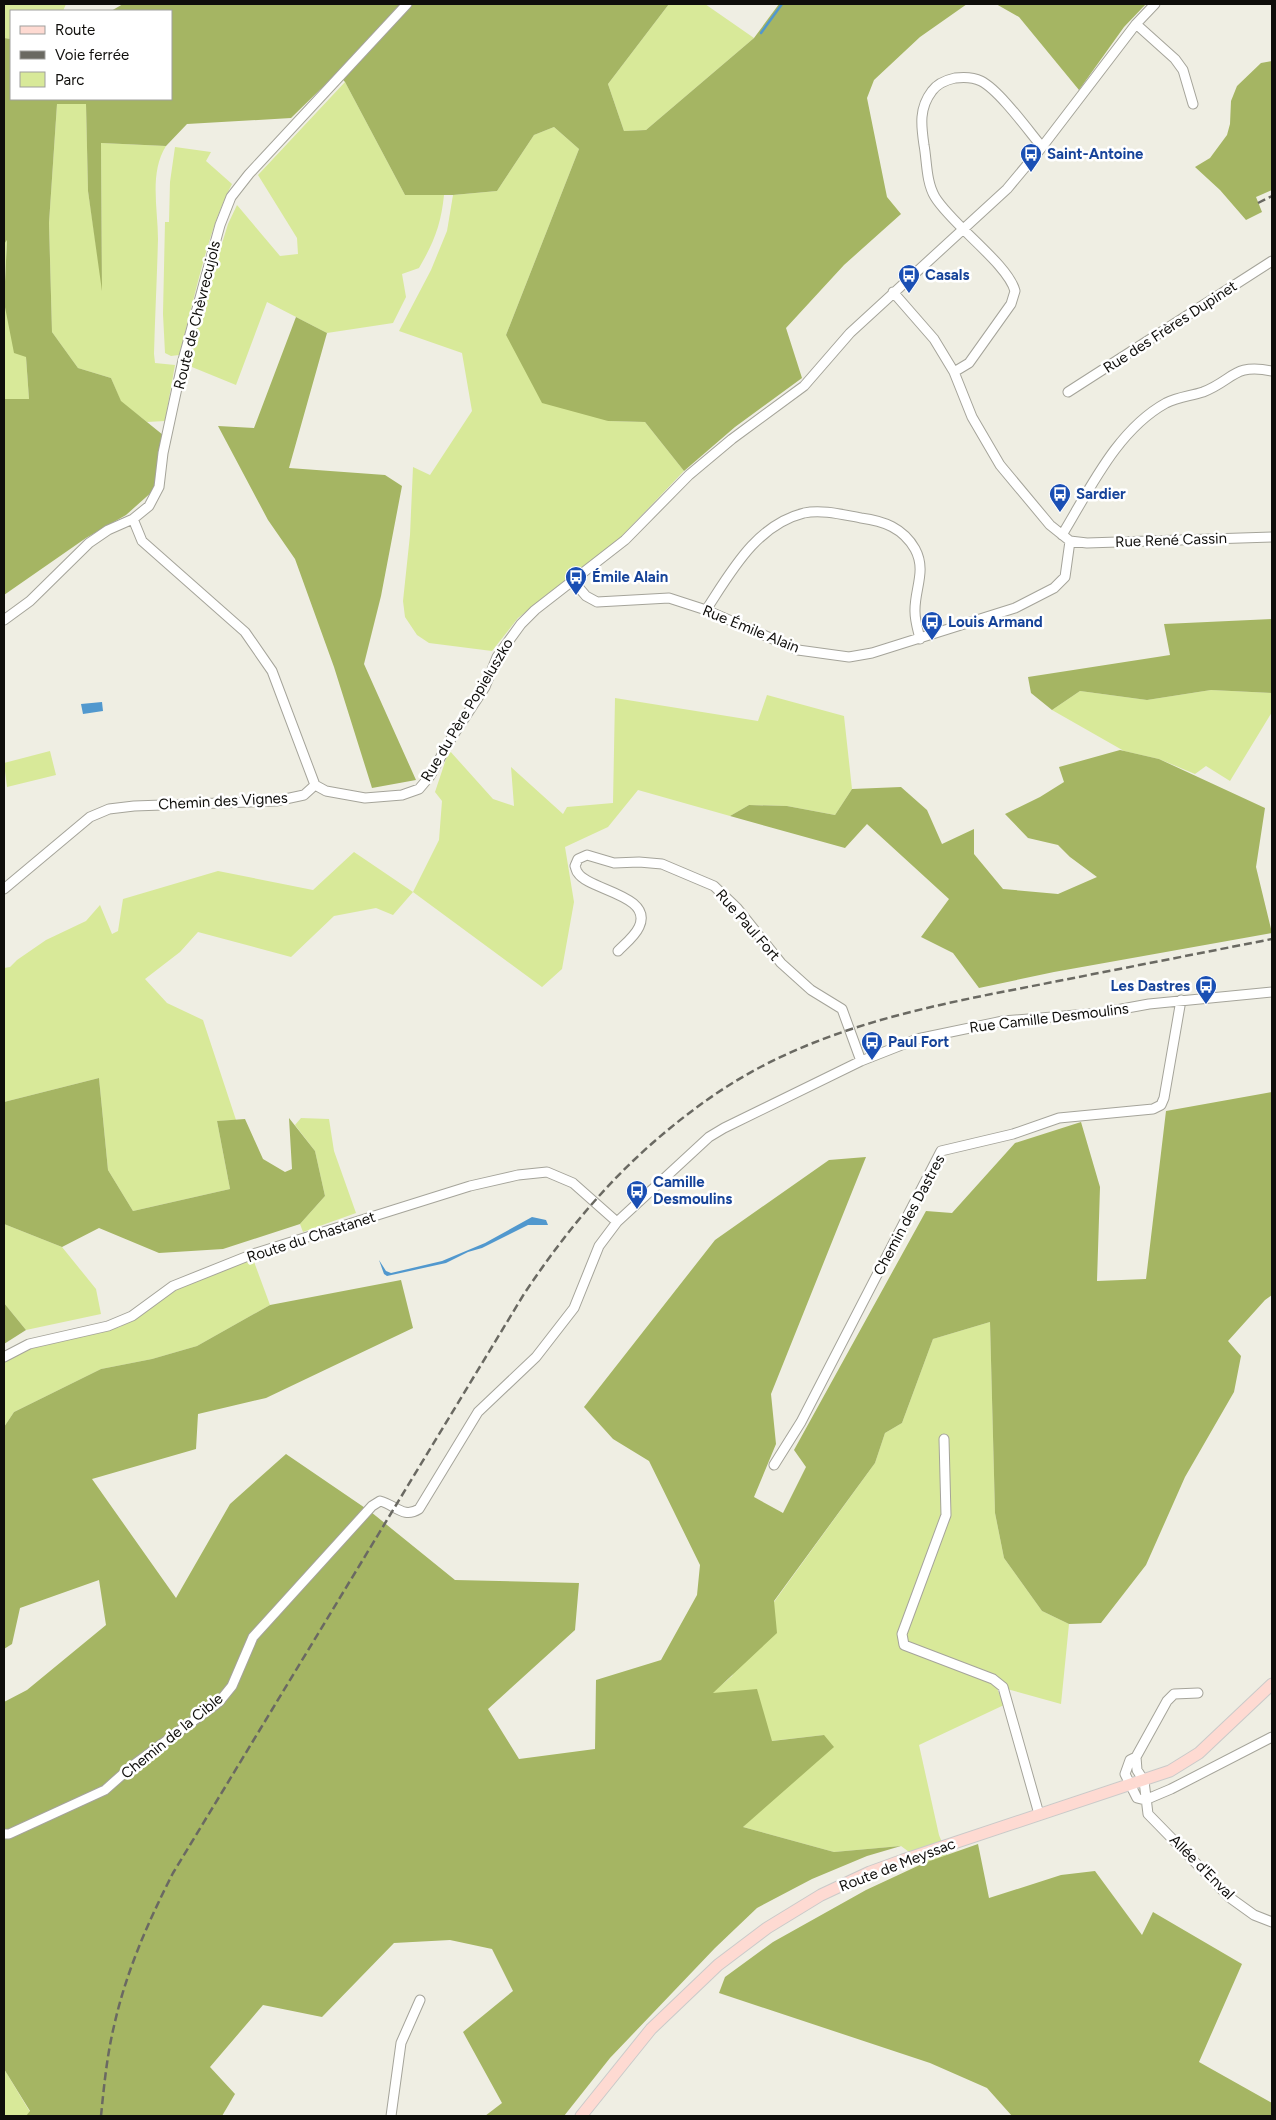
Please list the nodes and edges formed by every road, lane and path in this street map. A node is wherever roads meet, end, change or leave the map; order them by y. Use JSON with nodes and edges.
{"nodes":[{"id":1,"x":406,"y":4,"type":"edge"},
{"id":2,"x":1155,"y":4,"type":"edge"},
{"id":3,"x":1136,"y":24,"type":"junction"},
{"id":4,"x":1192,"y":104,"type":"dead end"},
{"id":5,"x":1042,"y":147,"type":"junction"},
{"id":6,"x":962,"y":229,"type":"junction"},
{"id":7,"x":1272,"y":262,"type":"edge"},
{"id":8,"x":893,"y":292,"type":"junction"},
{"id":9,"x":1272,"y":370,"type":"edge"},
{"id":10,"x":954,"y":372,"type":"junction"},
{"id":11,"x":1068,"y":392,"type":"dead end"},
{"id":12,"x":133,"y":519,"type":"junction"},
{"id":13,"x":1062,"y":535,"type":"junction"},
{"id":14,"x":1272,"y":536,"type":"edge"},
{"id":15,"x":1070,"y":541,"type":"junction"},
{"id":16,"x":574,"y":582,"type":"junction"},
{"id":17,"x":706,"y":610,"type":"junction"},
{"id":18,"x":4,"y":620,"type":"edge"},
{"id":19,"x":920,"y":638,"type":"junction"},
{"id":20,"x":315,"y":784,"type":"junction"},
{"id":21,"x":4,"y":889,"type":"edge"},
{"id":22,"x":618,"y":951,"type":"dead end"},
{"id":23,"x":1272,"y":992,"type":"edge"},
{"id":24,"x":1181,"y":1000,"type":"junction"},
{"id":25,"x":861,"y":1061,"type":"junction"},
{"id":26,"x":617,"y":1222,"type":"junction"},
{"id":27,"x":4,"y":1357,"type":"edge"},
{"id":28,"x":944,"y":1439,"type":"dead end"},
{"id":29,"x":774,"y":1465,"type":"dead end"},
{"id":30,"x":380,"y":1502,"type":"joint"},
{"id":31,"x":1272,"y":1684,"type":"edge"},
{"id":32,"x":1198,"y":1693,"type":"dead end"},
{"id":33,"x":1272,"y":1736,"type":"edge"},
{"id":34,"x":1136,"y":1757,"type":"junction"},
{"id":35,"x":1144,"y":1781,"type":"junction"},
{"id":36,"x":1129,"y":1786,"type":"junction"},
{"id":37,"x":1144,"y":1800,"type":"junction"},
{"id":38,"x":1039,"y":1814,"type":"junction"},
{"id":39,"x":4,"y":1834,"type":"edge"},
{"id":40,"x":1272,"y":1922,"type":"edge"},
{"id":41,"x":420,"y":2000,"type":"dead end"},
{"id":42,"x":391,"y":2116,"type":"edge"},
{"id":43,"x":581,"y":2116,"type":"edge"}],
"edges":[{"from":1,"to":12,"type":"street","name":"Route de Chèvrecujols"},
{"from":2,"to":3,"type":"street","name":"Rue du Père Popieluszko"},
{"from":3,"to":4,"type":"street"},
{"from":3,"to":5,"type":"street","name":"Rue du Père Popieluszko"},
{"from":5,"to":6,"type":"street","name":"Rue du Père Popieluszko"},
{"from":5,"to":6,"type":"street"},
{"from":6,"to":8,"type":"street","name":"Rue du Père Popieluszko"},
{"from":6,"to":10,"type":"street"},
{"from":7,"to":11,"type":"street","name":"Rue des Frères Dupinet"},
{"from":8,"to":10,"type":"street"},
{"from":8,"to":16,"type":"street","name":"Rue du Père Popieluszko"},
{"from":9,"to":13,"type":"street"},
{"from":10,"to":13,"type":"street"},
{"from":12,"to":18,"type":"street","name":"Route de Chèvrecujols"},
{"from":12,"to":20,"type":"street"},
{"from":13,"to":15,"type":"street"},
{"from":14,"to":15,"type":"street","name":"Rue René Cassin"},
{"from":15,"to":19,"type":"street","name":"Rue Émile Alain"},
{"from":16,"to":17,"type":"street","name":"Rue Émile Alain"},
{"from":16,"to":20,"type":"street","name":"Rue du Père Popieluszko"},
{"from":17,"to":19,"type":"street","name":"Rue Émile Alain"},
{"from":17,"to":19,"type":"street"},
{"from":20,"to":21,"type":"street","name":"Chemin des Vignes"},
{"from":22,"to":25,"type":"street","name":"Rue Paul Fort"},
{"from":23,"to":24,"type":"street","name":"Rue Camille Desmoulins"},
{"from":24,"to":25,"type":"street","name":"Rue Camille Desmoulins"},
{"from":24,"to":29,"type":"street","name":"Chemin des Dastres"},
{"from":25,"to":26,"type":"street","name":"Rue Camille Desmoulins"},
{"from":26,"to":27,"type":"street","name":"Route du Chastanet"},
{"from":26,"to":30,"type":"street","name":"Rue Camille Desmoulins"},
{"from":28,"to":38,"type":"street"},
{"from":30,"to":39,"type":"street","name":"Chemin de la Cible"},
{"from":31,"to":35,"type":"main road","name":"Route de Meyssac"},
{"from":32,"to":34,"type":"street"},
{"from":33,"to":37,"type":"street"},
{"from":34,"to":35,"type":"street"},
{"from":34,"to":36,"type":"street"},
{"from":35,"to":36,"type":"main road","name":"Route de Meyssac"},
{"from":35,"to":37,"type":"street"},
{"from":36,"to":37,"type":"street"},
{"from":36,"to":38,"type":"main road","name":"Route de Meyssac"},
{"from":37,"to":40,"type":"street","name":"Allée d'Enval"},
{"from":38,"to":43,"type":"main road","name":"Route de Meyssac"},
{"from":41,"to":42,"type":"street"}]}
